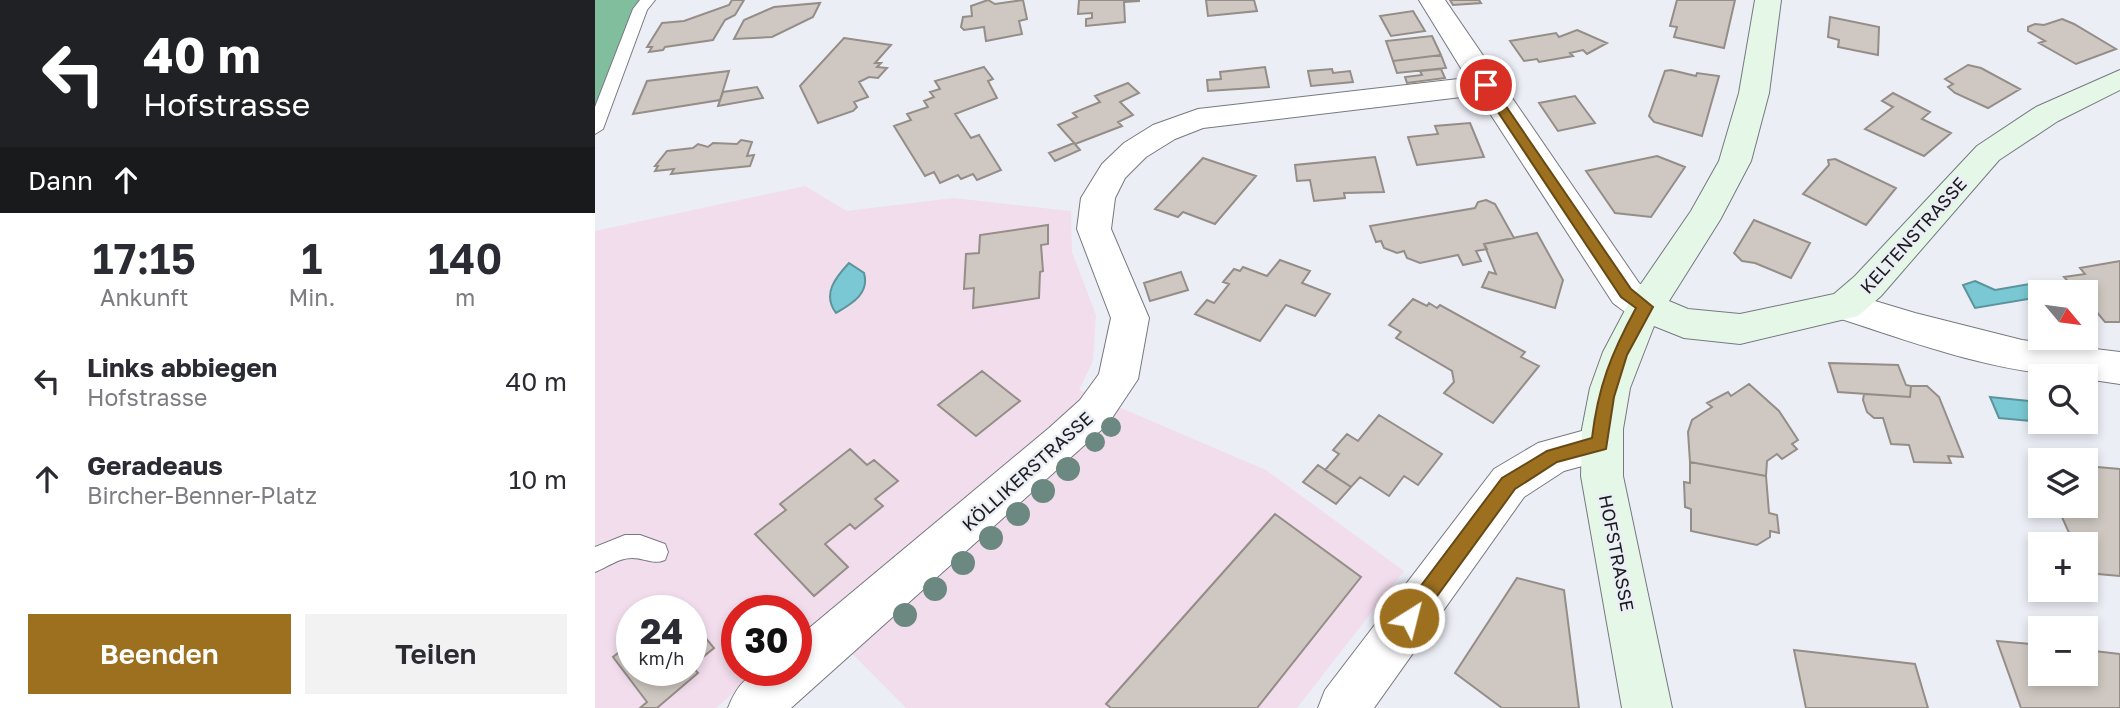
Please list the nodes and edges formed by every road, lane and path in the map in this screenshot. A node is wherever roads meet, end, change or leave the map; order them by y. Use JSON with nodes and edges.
{"nodes":[{"id":1,"x":648,"y":0,"type":"edge"},
{"id":2,"x":1432,"y":0,"type":"edge"},
{"id":3,"x":1768,"y":0,"type":"edge"},
{"id":4,"x":2120,"y":79,"type":"edge"},
{"id":5,"x":1486,"y":85,"type":"junction"},
{"id":6,"x":595,"y":128,"type":"edge"},
{"id":7,"x":1845,"y":306,"type":"junction"},
{"id":8,"x":1645,"y":307,"type":"junction"},
{"id":9,"x":2120,"y":368,"type":"edge"},
{"id":10,"x":1600,"y":444,"type":"junction"},
{"id":11,"x":656,"y":552,"type":"dead end"},
{"id":12,"x":595,"y":560,"type":"edge"},
{"id":13,"x":753,"y":708,"type":"edge"},
{"id":14,"x":1343,"y":708,"type":"edge"},
{"id":15,"x":1647,"y":708,"type":"edge"}],
"edges":[{"from":1,"to":6,"type":"lane"},
{"from":2,"to":5,"type":"street"},
{"from":3,"to":8,"type":"main road","name":"HOFSTRASSE"},
{"from":4,"to":7,"type":"main road","name":"KELTENSTRASSE"},
{"from":5,"to":8,"type":"street"},
{"from":5,"to":13,"type":"street","name":"KÖLLIKERSTRASSE"},
{"from":7,"to":8,"type":"main road","name":"KELTENSTRASSE"},
{"from":7,"to":9,"type":"street"},
{"from":8,"to":10,"type":"main road","name":"HOFSTRASSE"},
{"from":10,"to":14,"type":"street"},
{"from":10,"to":15,"type":"main road","name":"HOFSTRASSE"},
{"from":11,"to":12,"type":"lane"}]}
